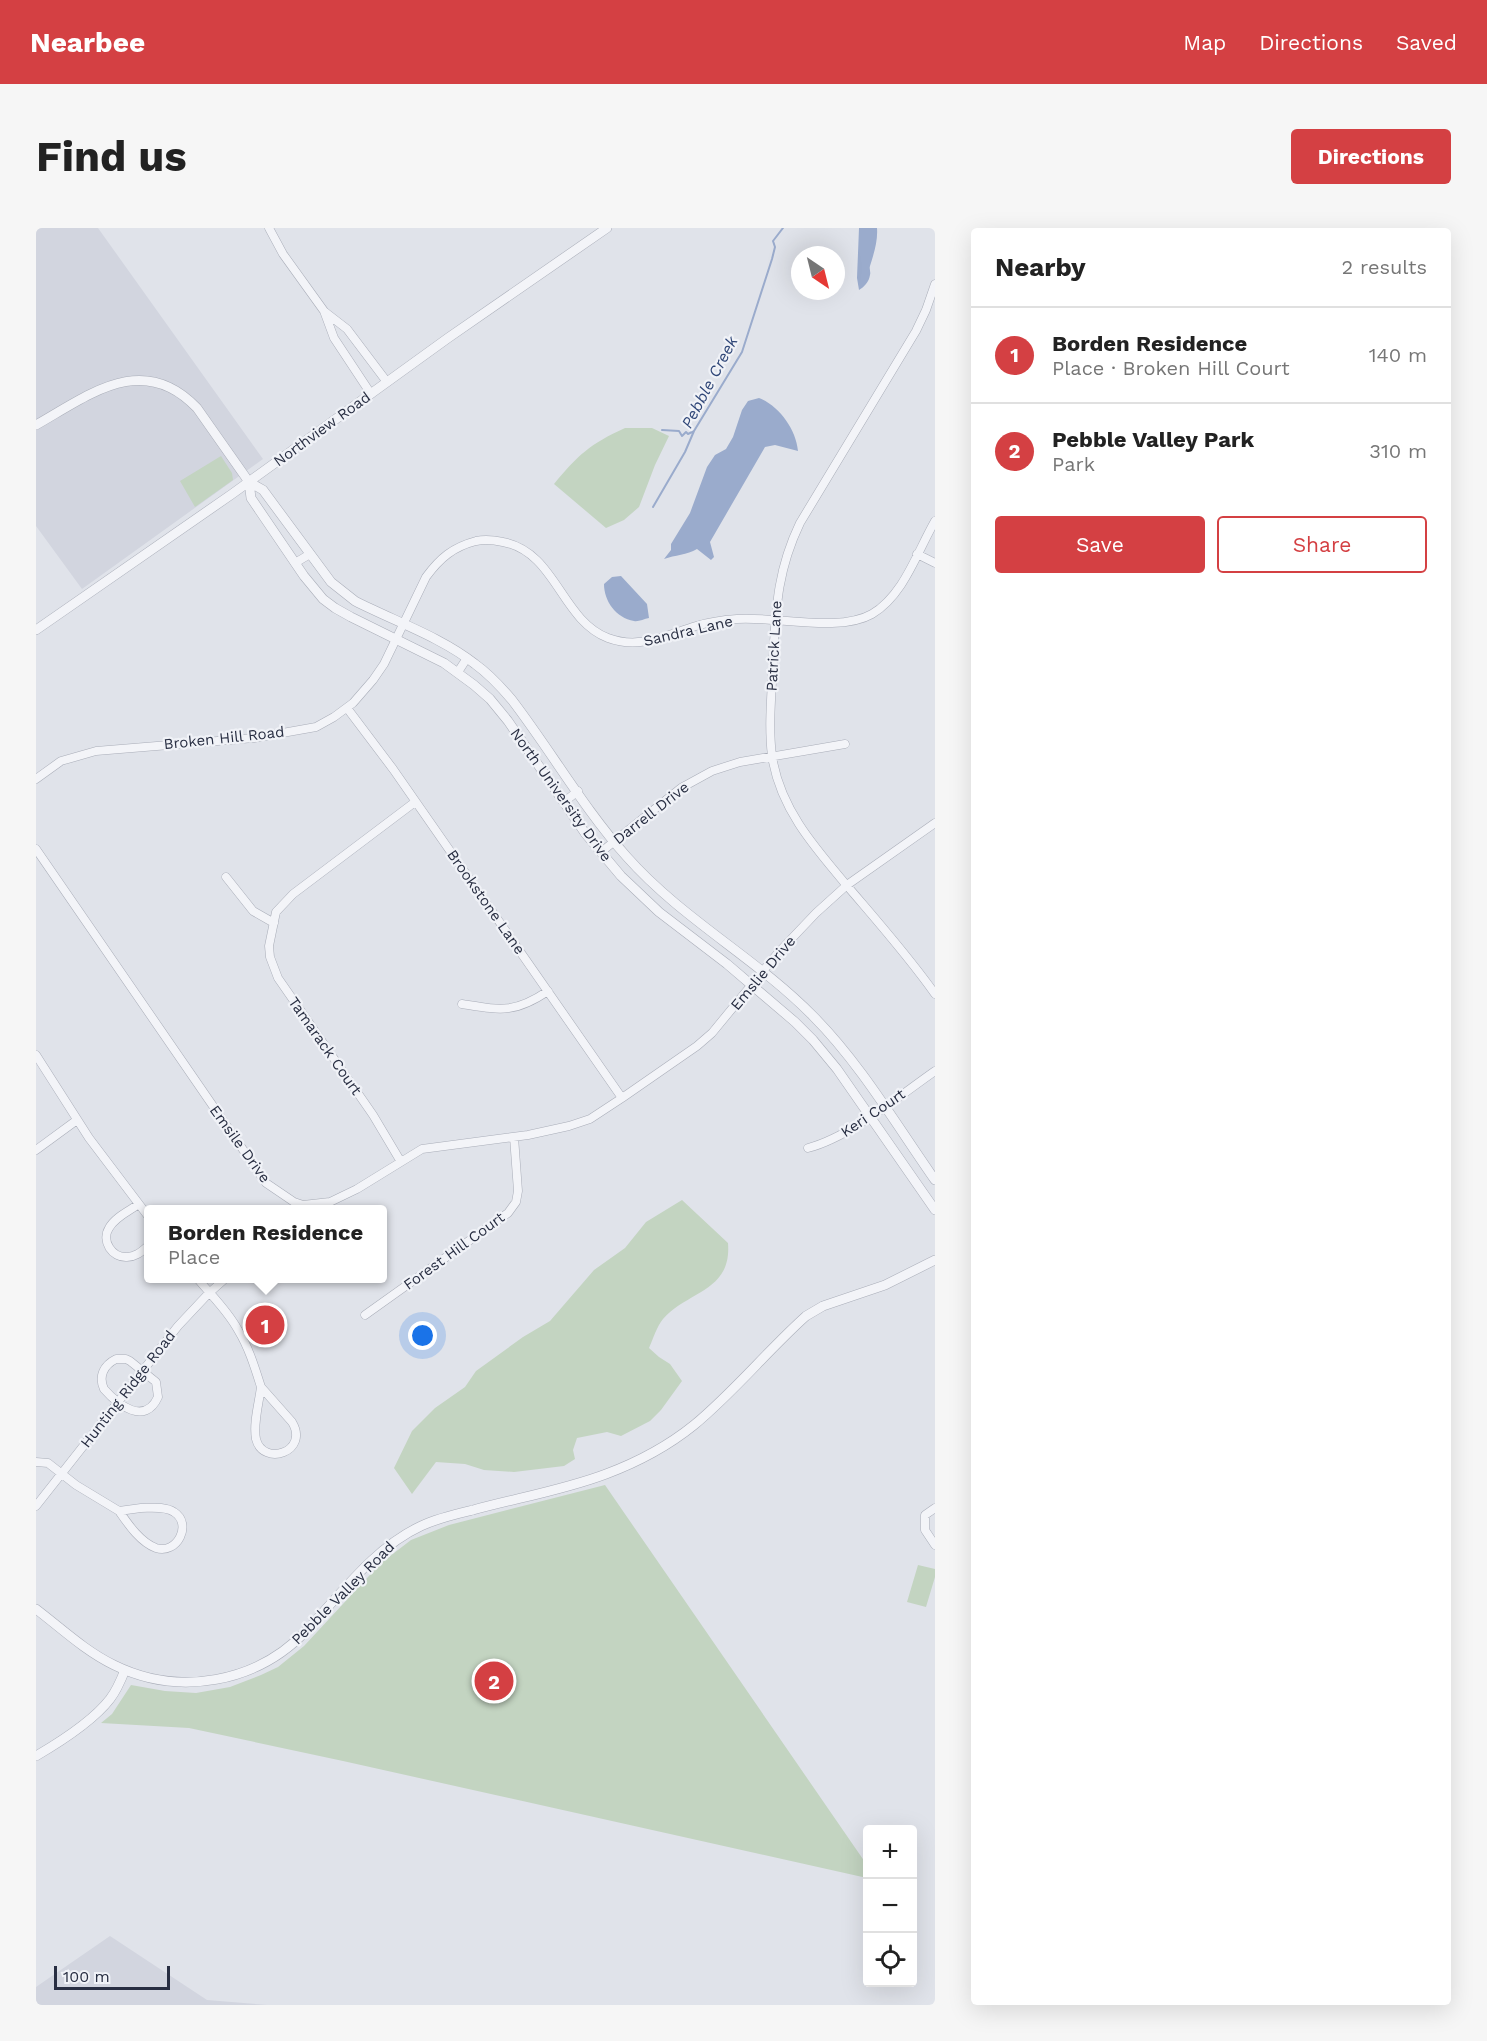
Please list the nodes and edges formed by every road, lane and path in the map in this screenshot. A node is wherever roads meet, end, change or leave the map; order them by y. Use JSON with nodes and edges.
{"nodes":[{"id":1,"x":269,"y":228,"type":"edge"},
{"id":2,"x":608,"y":228,"type":"edge"},
{"id":3,"x":935,"y":284,"type":"edge"},
{"id":4,"x":324,"y":311,"type":"junction"},
{"id":5,"x":387,"y":382,"type":"junction"},
{"id":6,"x":371,"y":394,"type":"junction"},
{"id":7,"x":36,"y":425,"type":"edge"},
{"id":8,"x":249,"y":482,"type":"junction"},
{"id":9,"x":935,"y":521,"type":"edge"},
{"id":10,"x":310,"y":554,"type":"junction"},
{"id":11,"x":917,"y":554,"type":"junction"},
{"id":12,"x":295,"y":563,"type":"junction"},
{"id":13,"x":935,"y":563,"type":"edge"},
{"id":14,"x":776,"y":620,"type":"junction"},
{"id":15,"x":402,"y":624,"type":"junction"},
{"id":16,"x":36,"y":630,"type":"edge"},
{"id":17,"x":395,"y":639,"type":"junction"},
{"id":18,"x":467,"y":658,"type":"junction"},
{"id":19,"x":458,"y":672,"type":"junction"},
{"id":20,"x":346,"y":708,"type":"junction"},
{"id":21,"x":845,"y":744,"type":"dead end"},
{"id":22,"x":772,"y":757,"type":"junction"},
{"id":23,"x":36,"y":779,"type":"edge"},
{"id":24,"x":578,"y":791,"type":"junction"},
{"id":25,"x":415,"y":802,"type":"junction"},
{"id":26,"x":564,"y":802,"type":"junction"},
{"id":27,"x":935,"y":823,"type":"edge"},
{"id":28,"x":614,"y":841,"type":"junction"},
{"id":29,"x":36,"y":849,"type":"edge"},
{"id":30,"x":601,"y":852,"type":"junction"},
{"id":31,"x":226,"y":877,"type":"dead end"},
{"id":32,"x":847,"y":885,"type":"junction"},
{"id":33,"x":274,"y":923,"type":"junction"},
{"id":34,"x":762,"y":973,"type":"junction"},
{"id":35,"x":752,"y":985,"type":"junction"},
{"id":36,"x":548,"y":992,"type":"junction"},
{"id":37,"x":935,"y":994,"type":"edge"},
{"id":38,"x":462,"y":1004,"type":"dead end"},
{"id":39,"x":36,"y":1055,"type":"edge"},
{"id":40,"x":935,"y":1071,"type":"edge"},
{"id":41,"x":622,"y":1098,"type":"junction"},
{"id":42,"x":883,"y":1107,"type":"junction"},
{"id":43,"x":870,"y":1116,"type":"junction"},
{"id":44,"x":590,"y":1119,"type":"joint"},
{"id":45,"x":77,"y":1120,"type":"junction"},
{"id":46,"x":514,"y":1137,"type":"junction"},
{"id":47,"x":37,"y":1148,"type":"edge"},
{"id":48,"x":808,"y":1148,"type":"dead end"},
{"id":49,"x":401,"y":1162,"type":"junction"},
{"id":50,"x":935,"y":1180,"type":"edge"},
{"id":51,"x":139,"y":1204,"type":"junction"},
{"id":52,"x":299,"y":1205,"type":"edge"},
{"id":53,"x":313,"y":1205,"type":"edge"},
{"id":54,"x":935,"y":1210,"type":"edge"},
{"id":55,"x":144,"y":1211,"type":"edge"},
{"id":56,"x":144,"y":1249,"type":"edge"},
{"id":57,"x":935,"y":1260,"type":"edge"},
{"id":58,"x":201,"y":1283,"type":"edge"},
{"id":59,"x":220,"y":1283,"type":"edge"},
{"id":60,"x":209,"y":1293,"type":"junction"},
{"id":61,"x":365,"y":1315,"type":"dead end"},
{"id":62,"x":143,"y":1370,"type":"junction"},
{"id":63,"x":261,"y":1387,"type":"junction"},
{"id":64,"x":118,"y":1401,"type":"junction"},
{"id":65,"x":36,"y":1462,"type":"edge"},
{"id":66,"x":61,"y":1474,"type":"junction"},
{"id":67,"x":36,"y":1506,"type":"edge"},
{"id":68,"x":935,"y":1508,"type":"edge"},
{"id":69,"x":119,"y":1511,"type":"junction"},
{"id":70,"x":935,"y":1545,"type":"edge"},
{"id":71,"x":36,"y":1609,"type":"edge"},
{"id":72,"x":125,"y":1670,"type":"junction"},
{"id":73,"x":36,"y":1756,"type":"edge"}],
"edges":[{"from":1,"to":4,"type":"street"},
{"from":2,"to":5,"type":"street","name":"Northview Road"},
{"from":3,"to":14,"type":"street","name":"Patrick Lane"},
{"from":4,"to":5,"type":"street"},
{"from":4,"to":6,"type":"street"},
{"from":5,"to":6,"type":"street","name":"Northview Road"},
{"from":6,"to":8,"type":"street","name":"Northview Road"},
{"from":7,"to":8,"type":"street","name":"North University Drive"},
{"from":8,"to":10,"type":"street","name":"North University Drive"},
{"from":8,"to":12,"type":"street","name":"North University Drive"},
{"from":8,"to":16,"type":"street","name":"Northview Road"},
{"from":9,"to":11,"type":"street","name":"Sandra Lane"},
{"from":10,"to":12,"type":"street"},
{"from":10,"to":15,"type":"street","name":"North University Drive"},
{"from":11,"to":13,"type":"street"},
{"from":11,"to":14,"type":"street","name":"Sandra Lane"},
{"from":12,"to":17,"type":"street","name":"North University Drive"},
{"from":14,"to":15,"type":"street","name":"Sandra Lane"},
{"from":14,"to":22,"type":"street","name":"Patrick Lane"},
{"from":15,"to":17,"type":"street","name":"Broken Hill Road"},
{"from":15,"to":18,"type":"street","name":"North University Drive"},
{"from":17,"to":19,"type":"street","name":"North University Drive"},
{"from":17,"to":20,"type":"street","name":"Broken Hill Road"},
{"from":18,"to":19,"type":"street"},
{"from":18,"to":24,"type":"street","name":"North University Drive"},
{"from":19,"to":26,"type":"street","name":"North University Drive"},
{"from":20,"to":23,"type":"street","name":"Broken Hill Road"},
{"from":20,"to":25,"type":"street","name":"Brookstone Lane"},
{"from":21,"to":22,"type":"street","name":"Darrell Drive"},
{"from":22,"to":28,"type":"street","name":"Darrell Drive"},
{"from":22,"to":32,"type":"street","name":"Patrick Lane"},
{"from":24,"to":26,"type":"street"},
{"from":24,"to":28,"type":"street","name":"North University Drive"},
{"from":25,"to":33,"type":"street","name":"Tamarack Court"},
{"from":25,"to":36,"type":"street","name":"Brookstone Lane"},
{"from":26,"to":30,"type":"street","name":"North University Drive"},
{"from":27,"to":32,"type":"street","name":"Emslie Drive"},
{"from":28,"to":30,"type":"street","name":"Darrell Drive"},
{"from":28,"to":34,"type":"street","name":"North University Drive"},
{"from":29,"to":52,"type":"street","name":"Emsile Drive"},
{"from":30,"to":35,"type":"street","name":"North University Drive"},
{"from":31,"to":33,"type":"street"},
{"from":32,"to":34,"type":"street","name":"Emslie Drive"},
{"from":32,"to":37,"type":"street","name":"Patrick Lane"},
{"from":33,"to":49,"type":"street","name":"Tamarack Court"},
{"from":34,"to":35,"type":"street","name":"Emslie Drive"},
{"from":34,"to":42,"type":"street","name":"North University Drive"},
{"from":35,"to":41,"type":"street","name":"Emslie Drive"},
{"from":35,"to":43,"type":"street","name":"North University Drive"},
{"from":36,"to":38,"type":"street"},
{"from":36,"to":41,"type":"street","name":"Brookstone Lane"},
{"from":39,"to":45,"type":"street"},
{"from":40,"to":42,"type":"street","name":"Keri Court"},
{"from":41,"to":44,"type":"street","name":"Emslie Drive"},
{"from":42,"to":43,"type":"street","name":"Keri Court"},
{"from":42,"to":50,"type":"street","name":"North University Drive"},
{"from":43,"to":48,"type":"street","name":"Keri Court"},
{"from":43,"to":54,"type":"street","name":"North University Drive"},
{"from":44,"to":46,"type":"street","name":"Emsile Drive"},
{"from":45,"to":47,"type":"street"},
{"from":45,"to":51,"type":"street"},
{"from":46,"to":49,"type":"street","name":"Emsile Drive"},
{"from":46,"to":61,"type":"street","name":"Forest Hill Court"},
{"from":49,"to":53,"type":"street","name":"Emsile Drive"},
{"from":51,"to":55,"type":"street"},
{"from":51,"to":56,"type":"street"},
{"from":57,"to":72,"type":"street","name":"Pebble Valley Road"},
{"from":58,"to":60,"type":"street"},
{"from":59,"to":60,"type":"street","name":"Hunting Ridge Road"},
{"from":60,"to":62,"type":"street","name":"Hunting Ridge Road"},
{"from":60,"to":63,"type":"street"},
{"from":62,"to":64,"type":"street","name":"Hunting Ridge Road"},
{"from":62,"to":64,"type":"street"},
{"from":62,"to":64,"type":"street"},
{"from":63,"to":63,"type":"street"},
{"from":64,"to":66,"type":"street","name":"Hunting Ridge Road"},
{"from":65,"to":66,"type":"street"},
{"from":66,"to":67,"type":"street","name":"Hunting Ridge Road"},
{"from":66,"to":69,"type":"street"},
{"from":68,"to":70,"type":"street"},
{"from":69,"to":69,"type":"street"},
{"from":71,"to":72,"type":"street","name":"Pebble Valley Road"},
{"from":72,"to":73,"type":"street"}]}
